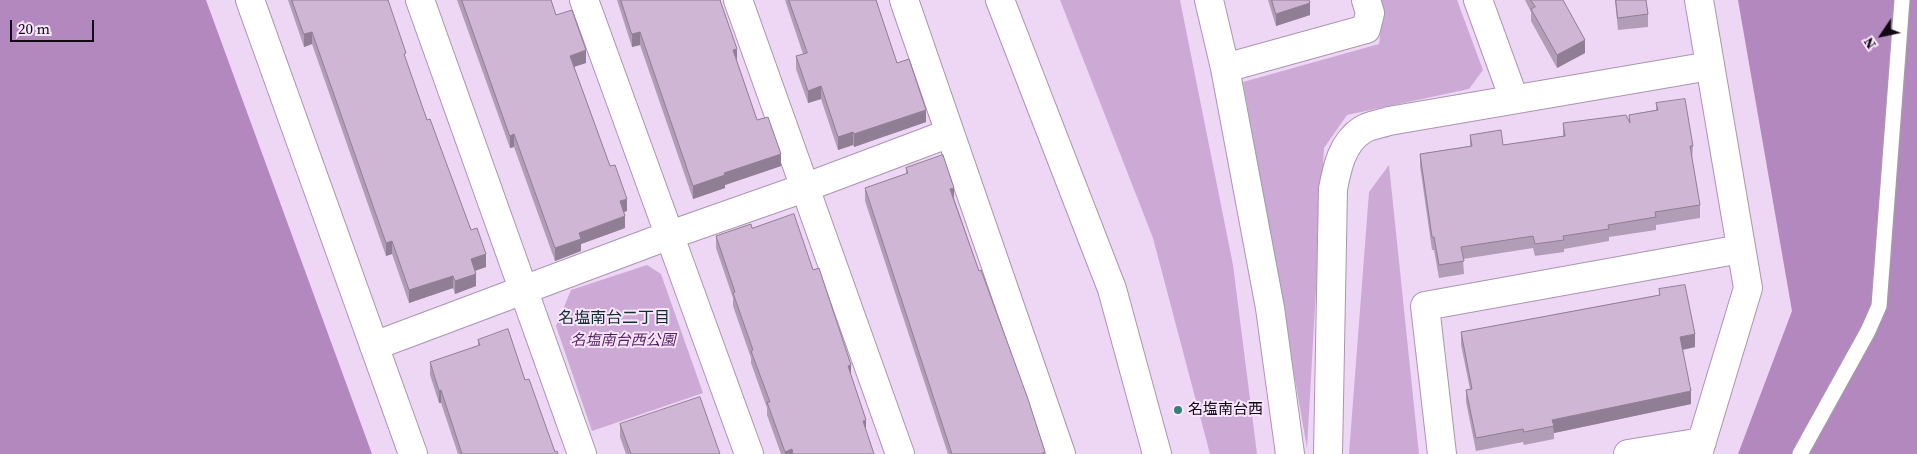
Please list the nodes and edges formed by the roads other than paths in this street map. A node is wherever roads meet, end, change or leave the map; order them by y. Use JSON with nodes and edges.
{"nodes":[{"id":1,"x":250,"y":0,"type":"edge"},
{"id":2,"x":420,"y":0,"type":"edge"},
{"id":3,"x":584,"y":0,"type":"edge"},
{"id":4,"x":738,"y":0,"type":"edge"},
{"id":5,"x":904,"y":0,"type":"edge"},
{"id":6,"x":1000,"y":0,"type":"edge"},
{"id":7,"x":1209,"y":0,"type":"edge"},
{"id":8,"x":1366,"y":0,"type":"edge"},
{"id":9,"x":1478,"y":0,"type":"edge"},
{"id":10,"x":1699,"y":0,"type":"edge"},
{"id":11,"x":1902,"y":0,"type":"edge"},
{"id":12,"x":1710,"y":66,"type":"junction"},
{"id":13,"x":1225,"y":68,"type":"junction"},
{"id":14,"x":1514,"y":99,"type":"junction"},
{"id":15,"x":950,"y":133,"type":"junction"},
{"id":16,"x":804,"y":188,"type":"junction"},
{"id":17,"x":670,"y":235,"type":"junction"},
{"id":18,"x":1741,"y":249,"type":"junction"},
{"id":19,"x":524,"y":290,"type":"junction"},
{"id":20,"x":374,"y":346,"type":"junction"},
{"id":21,"x":1700,"y":448,"type":"edge"},
{"id":22,"x":413,"y":454,"type":"edge"},
{"id":23,"x":582,"y":454,"type":"edge"},
{"id":24,"x":749,"y":454,"type":"edge"},
{"id":25,"x":900,"y":454,"type":"edge"},
{"id":26,"x":1061,"y":454,"type":"edge"},
{"id":27,"x":1158,"y":454,"type":"edge"},
{"id":28,"x":1290,"y":454,"type":"edge"},
{"id":29,"x":1328,"y":454,"type":"edge"},
{"id":30,"x":1442,"y":454,"type":"edge"},
{"id":31,"x":1628,"y":454,"type":"edge"},
{"id":32,"x":1800,"y":454,"type":"edge"}],
"edges":[{"from":1,"to":20,"type":"street"},
{"from":2,"to":19,"type":"street"},
{"from":3,"to":17,"type":"street"},
{"from":4,"to":16,"type":"street"},
{"from":5,"to":15,"type":"street"},
{"from":6,"to":27,"type":"street"},
{"from":7,"to":13,"type":"street"},
{"from":8,"to":13,"type":"street"},
{"from":9,"to":14,"type":"street"},
{"from":10,"to":12,"type":"street"},
{"from":11,"to":32,"type":"lane"},
{"from":12,"to":14,"type":"street"},
{"from":12,"to":18,"type":"street"},
{"from":13,"to":28,"type":"street"},
{"from":14,"to":29,"type":"street"},
{"from":15,"to":16,"type":"street"},
{"from":15,"to":26,"type":"street"},
{"from":16,"to":17,"type":"street"},
{"from":16,"to":25,"type":"street"},
{"from":17,"to":19,"type":"street"},
{"from":17,"to":24,"type":"street"},
{"from":18,"to":21,"type":"street"},
{"from":18,"to":30,"type":"street"},
{"from":19,"to":20,"type":"street"},
{"from":19,"to":23,"type":"street"},
{"from":20,"to":22,"type":"street"},
{"from":21,"to":31,"type":"street"}]}
